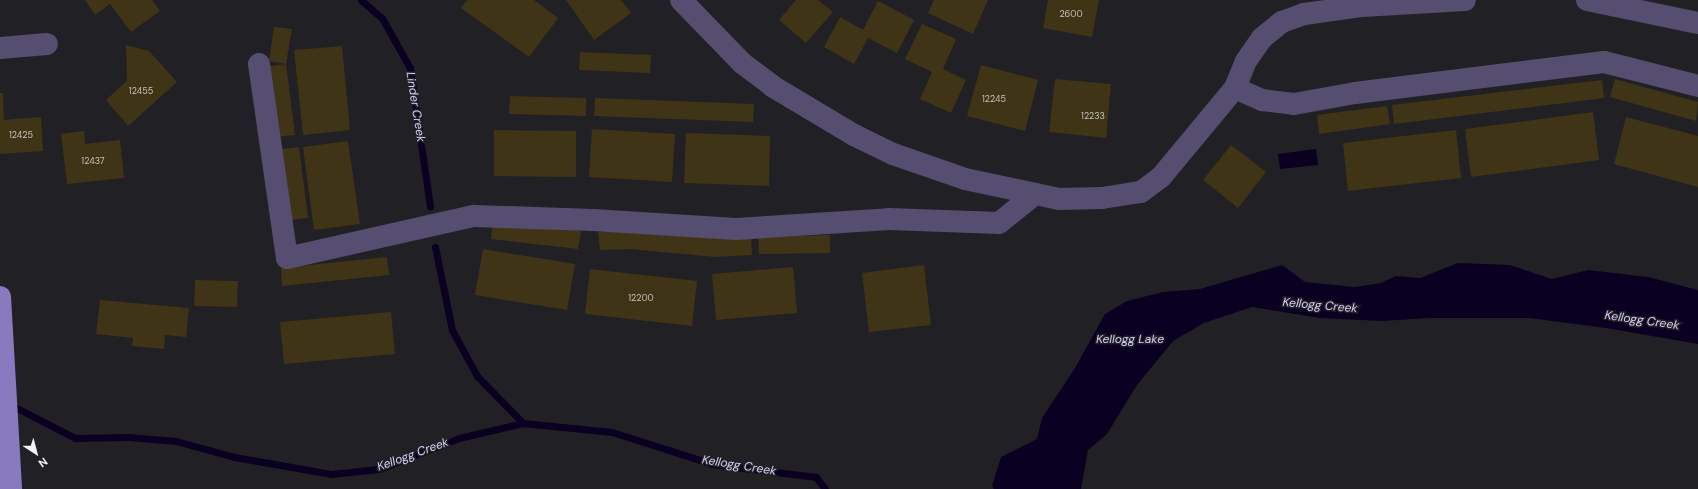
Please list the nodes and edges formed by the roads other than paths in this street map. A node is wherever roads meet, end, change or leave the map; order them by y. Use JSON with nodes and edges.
{"nodes":[{"id":1,"x":681,"y":0,"type":"edge"},
{"id":2,"x":1465,"y":0,"type":"edge"},
{"id":3,"x":1587,"y":0,"type":"edge"},
{"id":4,"x":1698,"y":23,"type":"edge"},
{"id":5,"x":47,"y":44,"type":"dead end"},
{"id":6,"x":0,"y":48,"type":"edge"},
{"id":7,"x":259,"y":64,"type":"dead end"},
{"id":8,"x":1698,"y":86,"type":"edge"},
{"id":9,"x":1235,"y":88,"type":"junction"},
{"id":10,"x":1035,"y":194,"type":"junction"},
{"id":11,"x":0,"y":297,"type":"edge"},
{"id":12,"x":11,"y":489,"type":"edge"}],
"edges":[{"from":1,"to":10,"type":"street"},
{"from":2,"to":9,"type":"street"},
{"from":3,"to":4,"type":"street"},
{"from":5,"to":6,"type":"street"},
{"from":7,"to":10,"type":"street"},
{"from":8,"to":9,"type":"street"},
{"from":9,"to":10,"type":"street"},
{"from":11,"to":12,"type":"main road"}]}
